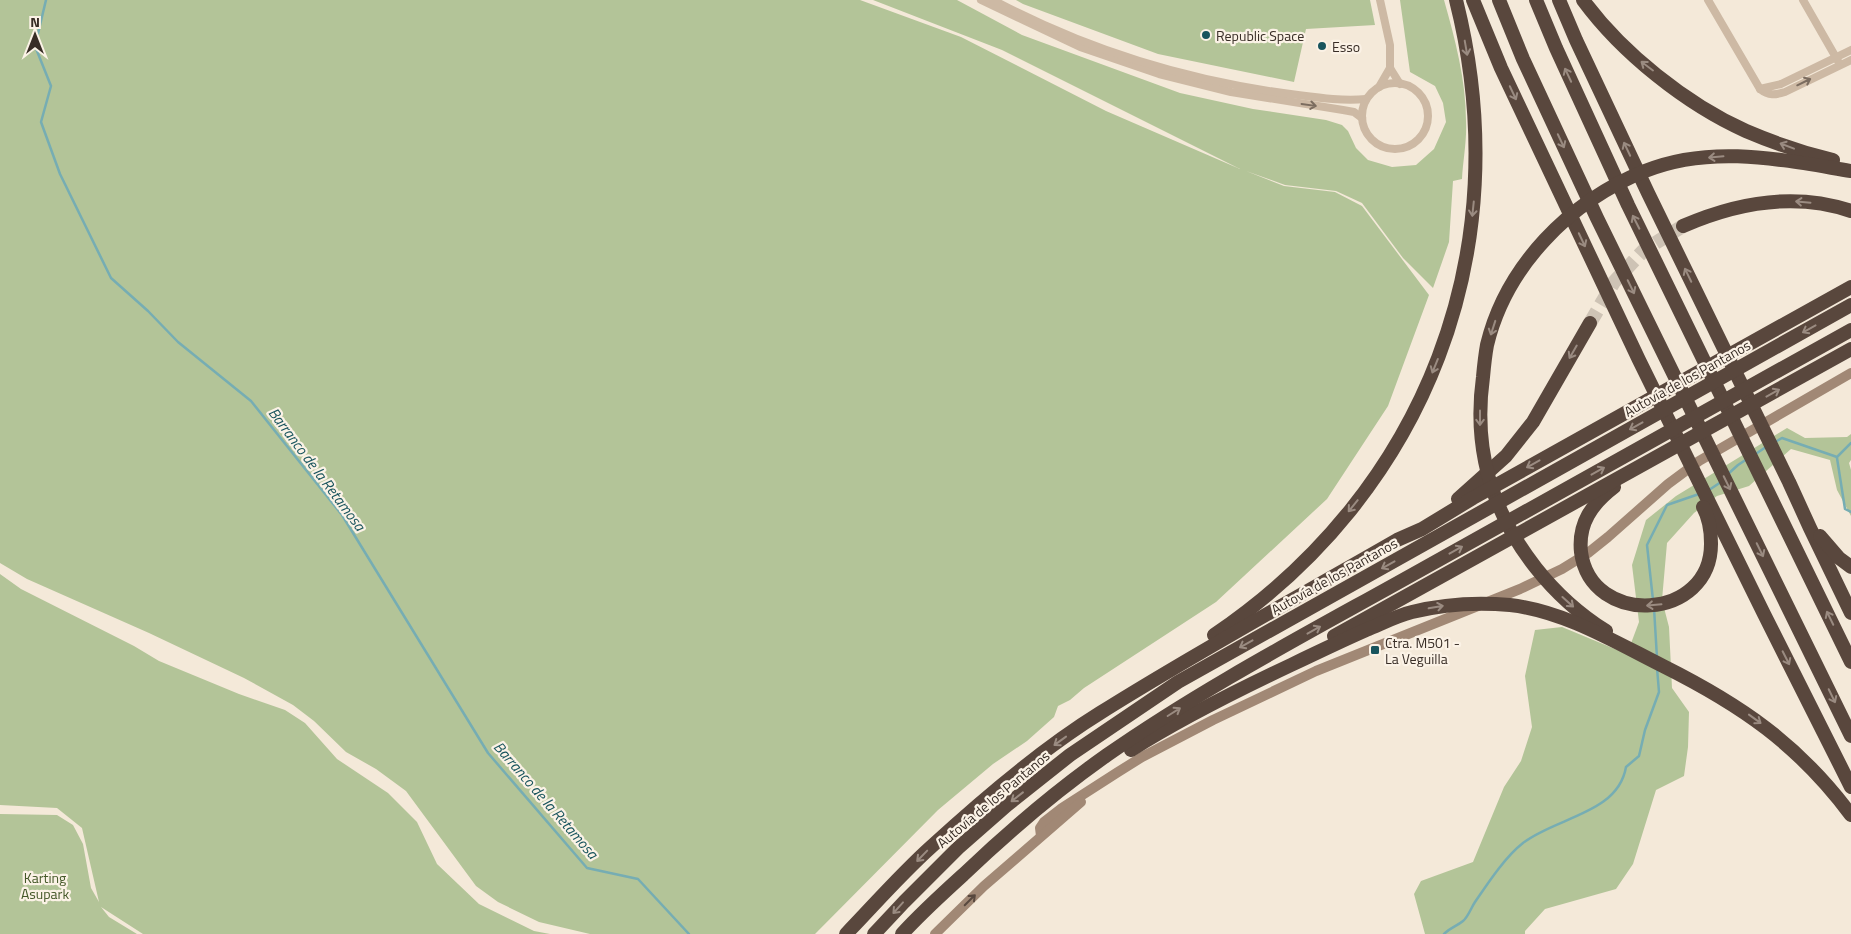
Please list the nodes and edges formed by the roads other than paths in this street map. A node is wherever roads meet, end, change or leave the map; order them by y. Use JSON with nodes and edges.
{"nodes":[{"id":1,"x":981,"y":0,"type":"edge"},
{"id":2,"x":993,"y":0,"type":"edge"},
{"id":3,"x":1380,"y":0,"type":"edge"},
{"id":4,"x":1456,"y":0,"type":"edge"},
{"id":5,"x":1473,"y":0,"type":"edge"},
{"id":6,"x":1499,"y":0,"type":"edge"},
{"id":7,"x":1536,"y":0,"type":"edge"},
{"id":8,"x":1559,"y":0,"type":"edge"},
{"id":9,"x":1583,"y":0,"type":"edge"},
{"id":10,"x":1708,"y":0,"type":"edge"},
{"id":11,"x":1803,"y":0,"type":"edge"},
{"id":12,"x":1851,"y":50,"type":"edge"},
{"id":13,"x":1851,"y":60,"type":"edge"},
{"id":14,"x":1838,"y":62,"type":"junction"},
{"id":15,"x":1390,"y":68,"type":"junction"},
{"id":16,"x":1400,"y":84,"type":"junction"},
{"id":17,"x":1380,"y":87,"type":"junction"},
{"id":18,"x":1366,"y":99,"type":"junction"},
{"id":19,"x":1362,"y":118,"type":"junction"},
{"id":20,"x":1851,"y":164,"type":"edge"},
{"id":21,"x":1851,"y":171,"type":"edge"},
{"id":22,"x":1851,"y":210,"type":"edge"},
{"id":23,"x":1683,"y":226,"type":"tunnel mouth"},
{"id":24,"x":1851,"y":287,"type":"edge"},
{"id":25,"x":1851,"y":305,"type":"edge"},
{"id":26,"x":1590,"y":323,"type":"tunnel mouth"},
{"id":27,"x":1851,"y":330,"type":"edge"},
{"id":28,"x":1851,"y":349,"type":"edge"},
{"id":29,"x":1639,"y":360,"type":"junction"},
{"id":30,"x":1851,"y":372,"type":"edge"},
{"id":31,"x":1638,"y":468,"type":"junction"},
{"id":32,"x":1798,"y":500,"type":"junction"},
{"id":33,"x":1397,"y":540,"type":"junction"},
{"id":34,"x":1851,"y":567,"type":"edge"},
{"id":35,"x":1851,"y":613,"type":"edge"},
{"id":36,"x":1851,"y":662,"type":"edge"},
{"id":37,"x":1274,"y":672,"type":"junction"},
{"id":38,"x":1693,"y":681,"type":"junction"},
{"id":39,"x":1100,"y":713,"type":"junction"},
{"id":40,"x":1851,"y":736,"type":"edge"},
{"id":41,"x":1851,"y":787,"type":"edge"},
{"id":42,"x":1062,"y":789,"type":"junction"},
{"id":43,"x":1851,"y":815,"type":"edge"},
{"id":44,"x":846,"y":934,"type":"edge"},
{"id":45,"x":874,"y":934,"type":"edge"},
{"id":46,"x":902,"y":934,"type":"edge"},
{"id":47,"x":935,"y":934,"type":"edge"}],
"edges":[{"from":1,"to":19,"type":"street","one_way":true},
{"from":2,"to":18,"type":"street"},
{"from":3,"to":15,"type":"street"},
{"from":4,"to":39,"type":"highway","one_way":true},
{"from":5,"to":29,"type":"highway","one_way":true},
{"from":6,"to":40,"type":"highway","one_way":true},
{"from":36,"to":7,"type":"highway","one_way":true},
{"from":32,"to":8,"type":"highway","one_way":true},
{"from":20,"to":9,"type":"highway","one_way":true},
{"from":10,"to":14,"type":"street"},
{"from":11,"to":14,"type":"street"},
{"from":12,"to":14,"type":"street"},
{"from":13,"to":14,"type":"street"},
{"from":15,"to":16,"type":"street"},
{"from":15,"to":17,"type":"street"},
{"from":16,"to":17,"type":"street"},
{"from":16,"to":19,"type":"street"},
{"from":17,"to":18,"type":"street"},
{"from":18,"to":19,"type":"street"},
{"from":21,"to":38,"type":"highway","one_way":true},
{"from":22,"to":23,"type":"highway","one_way":true},
{"from":24,"to":33,"type":"highway","one_way":true},
{"from":25,"to":45,"type":"highway","name":"Autovía de los Pantanos","one_way":true},
{"from":26,"to":33,"type":"highway","one_way":true},
{"from":42,"to":27,"type":"highway","one_way":true},
{"from":31,"to":28,"type":"highway","one_way":true},
{"from":29,"to":31,"type":"highway","one_way":true},
{"from":29,"to":41,"type":"highway","one_way":true},
{"from":47,"to":30,"type":"street","one_way":true},
{"from":31,"to":37,"type":"highway"},
{"from":32,"to":34,"type":"highway"},
{"from":32,"to":35,"type":"highway"},
{"from":33,"to":39,"type":"highway"},
{"from":37,"to":38,"type":"highway","one_way":true},
{"from":37,"to":42,"type":"highway"},
{"from":38,"to":43,"type":"highway","one_way":true},
{"from":39,"to":44,"type":"highway","one_way":true},
{"from":42,"to":46,"type":"highway"}]}
